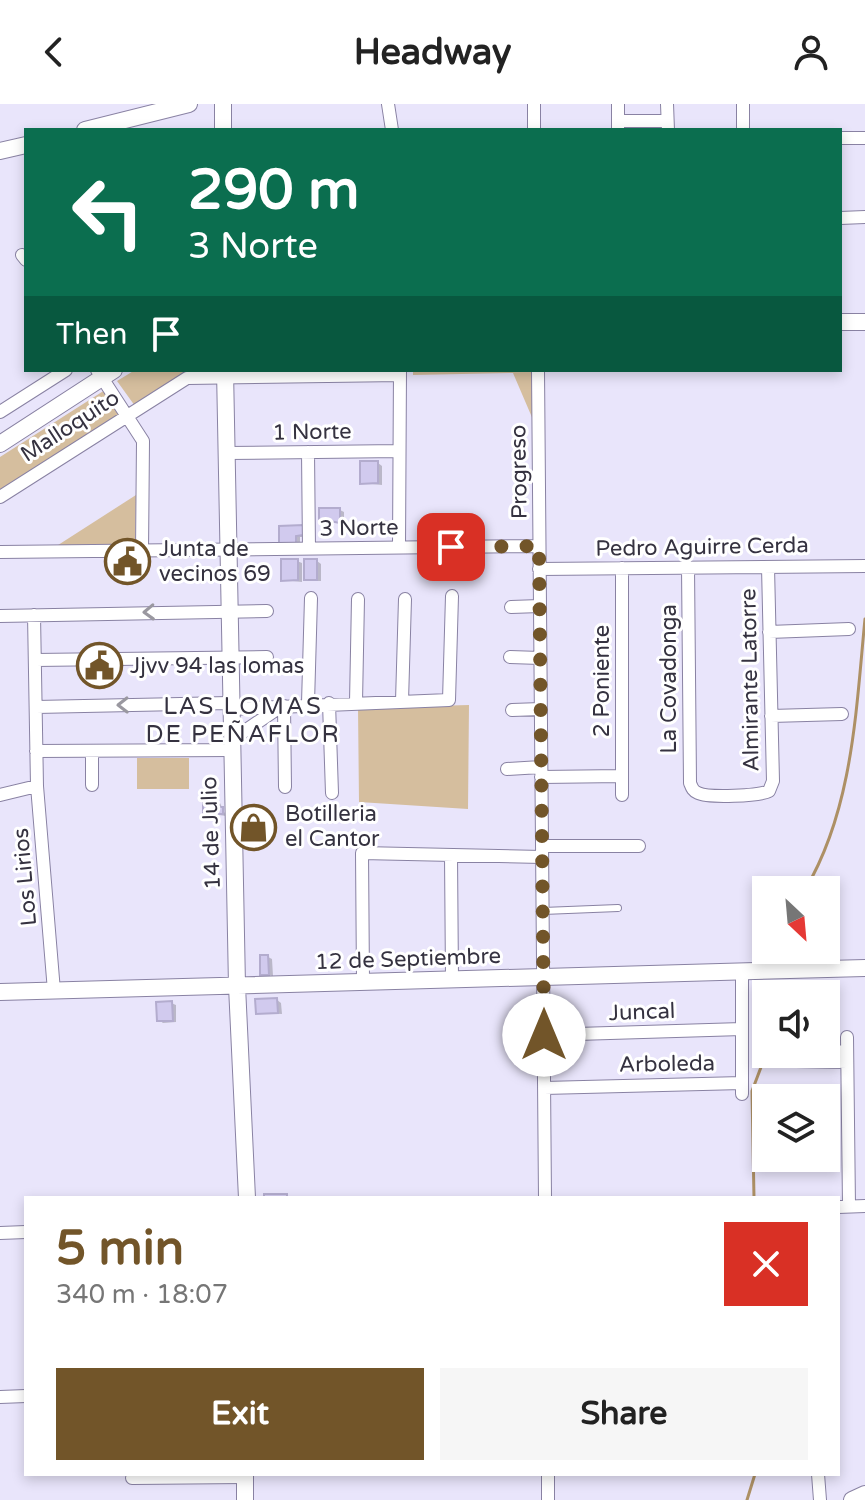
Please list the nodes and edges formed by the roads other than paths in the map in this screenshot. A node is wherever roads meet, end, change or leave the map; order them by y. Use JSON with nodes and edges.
{"nodes":[{"id":1,"x":189,"y":104,"type":"edge"},
{"id":2,"x":223,"y":104,"type":"edge"},
{"id":3,"x":388,"y":104,"type":"edge"},
{"id":4,"x":534,"y":104,"type":"edge"},
{"id":5,"x":618,"y":104,"type":"edge"},
{"id":6,"x":667,"y":104,"type":"edge"},
{"id":7,"x":743,"y":104,"type":"edge"},
{"id":8,"x":142,"y":110,"type":"edge"},
{"id":9,"x":618,"y":125,"type":"edge"},
{"id":10,"x":668,"y":126,"type":"edge"},
{"id":11,"x":91,"y":128,"type":"edge"},
{"id":12,"x":223,"y":128,"type":"edge"},
{"id":13,"x":392,"y":128,"type":"edge"},
{"id":14,"x":534,"y":128,"type":"edge"},
{"id":15,"x":743,"y":128,"type":"edge"},
{"id":16,"x":842,"y":138,"type":"edge"},
{"id":17,"x":865,"y":138,"type":"edge"},
{"id":18,"x":24,"y":145,"type":"edge"},
{"id":19,"x":0,"y":151,"type":"edge"},
{"id":20,"x":865,"y":217,"type":"edge"},
{"id":21,"x":842,"y":218,"type":"edge"},
{"id":22,"x":842,"y":322,"type":"edge"},
{"id":23,"x":865,"y":322,"type":"edge"},
{"id":24,"x":63,"y":372,"type":"edge"},
{"id":25,"x":538,"y":372,"type":"edge"},
{"id":26,"x":105,"y":373,"type":"edge"},
{"id":27,"x":225,"y":373,"type":"edge"},
{"id":28,"x":400,"y":373,"type":"edge"},
{"id":29,"x":0,"y":412,"type":"edge"},
{"id":30,"x":127,"y":416,"type":"junction"},
{"id":31,"x":0,"y":444,"type":"edge"},
{"id":32,"x":399,"y":451,"type":"junction"},
{"id":33,"x":308,"y":452,"type":"junction"},
{"id":34,"x":226,"y":453,"type":"junction"},
{"id":35,"x":0,"y":497,"type":"edge"},
{"id":36,"x":539,"y":546,"type":"junction"},
{"id":37,"x":399,"y":548,"type":"junction"},
{"id":38,"x":309,"y":549,"type":"junction"},
{"id":39,"x":226,"y":550,"type":"junction"},
{"id":40,"x":142,"y":551,"type":"junction"},
{"id":41,"x":0,"y":552,"type":"edge"},
{"id":42,"x":865,"y":566,"type":"edge"},
{"id":43,"x":688,"y":567,"type":"junction"},
{"id":44,"x":768,"y":567,"type":"junction"},
{"id":45,"x":622,"y":568,"type":"junction"},
{"id":46,"x":539,"y":569,"type":"junction"},
{"id":47,"x":452,"y":596,"type":"dead end"},
{"id":48,"x":311,"y":598,"type":"dead end"},
{"id":49,"x":358,"y":599,"type":"dead end"},
{"id":50,"x":405,"y":599,"type":"dead end"},
{"id":51,"x":540,"y":606,"type":"junction"},
{"id":52,"x":511,"y":607,"type":"dead end"},
{"id":53,"x":227,"y":610,"type":"junction"},
{"id":54,"x":267,"y":611,"type":"dead end"},
{"id":55,"x":34,"y":615,"type":"junction"},
{"id":56,"x":0,"y":616,"type":"edge"},
{"id":57,"x":849,"y":629,"type":"dead end"},
{"id":58,"x":769,"y":632,"type":"junction"},
{"id":59,"x":267,"y":657,"type":"dead end"},
{"id":60,"x":510,"y":657,"type":"dead end"},
{"id":61,"x":228,"y":658,"type":"junction"},
{"id":62,"x":540,"y":658,"type":"junction"},
{"id":63,"x":35,"y":660,"type":"junction"},
{"id":64,"x":402,"y":701,"type":"junction"},
{"id":65,"x":356,"y":702,"type":"junction"},
{"id":66,"x":308,"y":703,"type":"junction"},
{"id":67,"x":329,"y":703,"type":"junction"},
{"id":68,"x":229,"y":706,"type":"junction"},
{"id":69,"x":282,"y":706,"type":"junction"},
{"id":70,"x":36,"y":707,"type":"junction"},
{"id":71,"x":541,"y":709,"type":"junction"},
{"id":72,"x":512,"y":710,"type":"dead end"},
{"id":73,"x":842,"y":714,"type":"dead end"},
{"id":74,"x":771,"y":716,"type":"junction"},
{"id":75,"x":230,"y":745,"type":"junction"},
{"id":76,"x":36,"y":751,"type":"junction"},
{"id":77,"x":92,"y":751,"type":"junction"},
{"id":78,"x":507,"y":769,"type":"dead end"},
{"id":79,"x":541,"y":772,"type":"junction"},
{"id":80,"x":622,"y":776,"type":"junction"},
{"id":81,"x":92,"y":785,"type":"dead end"},
{"id":82,"x":37,"y":786,"type":"junction"},
{"id":83,"x":285,"y":787,"type":"dead end"},
{"id":84,"x":769,"y":791,"type":"joint"},
{"id":85,"x":332,"y":793,"type":"dead end"},
{"id":86,"x":0,"y":795,"type":"edge"},
{"id":87,"x":622,"y":795,"type":"dead end"},
{"id":88,"x":639,"y":846,"type":"dead end"},
{"id":89,"x":542,"y":852,"type":"junction"},
{"id":90,"x":451,"y":855,"type":"junction"},
{"id":91,"x":618,"y":908,"type":"dead end"},
{"id":92,"x":543,"y":911,"type":"junction"},
{"id":93,"x":865,"y":968,"type":"edge"},
{"id":94,"x":742,"y":972,"type":"junction"},
{"id":95,"x":543,"y":976,"type":"junction"},
{"id":96,"x":452,"y":980,"type":"junction"},
{"id":97,"x":363,"y":982,"type":"junction"},
{"id":98,"x":237,"y":986,"type":"junction"},
{"id":99,"x":54,"y":991,"type":"junction"},
{"id":100,"x":0,"y":992,"type":"edge"},
{"id":101,"x":742,"y":1029,"type":"junction"},
{"id":102,"x":544,"y":1035,"type":"junction"},
{"id":103,"x":847,"y":1037,"type":"dead end"},
{"id":104,"x":840,"y":1055,"type":"edge"},
{"id":105,"x":847,"y":1057,"type":"junction"},
{"id":106,"x":840,"y":1058,"type":"edge"},
{"id":107,"x":544,"y":1088,"type":"junction"},
{"id":108,"x":247,"y":1196,"type":"edge"},
{"id":109,"x":545,"y":1196,"type":"edge"},
{"id":110,"x":844,"y":1206,"type":"edge"},
{"id":111,"x":865,"y":1206,"type":"edge"},
{"id":112,"x":24,"y":1232,"type":"edge"},
{"id":113,"x":0,"y":1233,"type":"edge"},
{"id":114,"x":24,"y":1396,"type":"edge"},
{"id":115,"x":0,"y":1397,"type":"edge"},
{"id":116,"x":245,"y":1476,"type":"edge"},
{"id":117,"x":548,"y":1476,"type":"edge"},
{"id":118,"x":818,"y":1476,"type":"edge"},
{"id":119,"x":132,"y":1478,"type":"dead end"},
{"id":120,"x":865,"y":1494,"type":"edge"},
{"id":121,"x":245,"y":1500,"type":"edge"},
{"id":122,"x":548,"y":1500,"type":"edge"},
{"id":123,"x":820,"y":1500,"type":"edge"},
{"id":124,"x":852,"y":1500,"type":"edge"}],
"edges":[{"from":1,"to":8,"type":"street"},
{"from":2,"to":12,"type":"street"},
{"from":3,"to":13,"type":"street"},
{"from":4,"to":14,"type":"street"},
{"from":5,"to":9,"type":"street"},
{"from":6,"to":10,"type":"street"},
{"from":7,"to":15,"type":"street"},
{"from":8,"to":11,"type":"street"},
{"from":9,"to":10,"type":"street"},
{"from":16,"to":17,"type":"street"},
{"from":18,"to":19,"type":"street"},
{"from":20,"to":21,"type":"street"},
{"from":22,"to":23,"type":"street"},
{"from":24,"to":29,"type":"street"},
{"from":25,"to":36,"type":"street","name":"Progreso"},
{"from":26,"to":30,"type":"street"},
{"from":26,"to":31,"type":"street","name":"Malloquito"},
{"from":27,"to":28,"type":"street","name":"Malloquito"},
{"from":27,"to":30,"type":"street","name":"Malloquito"},
{"from":27,"to":34,"type":"street","name":"14 de Julio"},
{"from":28,"to":32,"type":"street"},
{"from":30,"to":35,"type":"street","name":"Malloquito"},
{"from":30,"to":40,"type":"street"},
{"from":32,"to":33,"type":"street","name":"1 Norte"},
{"from":32,"to":37,"type":"street"},
{"from":33,"to":34,"type":"street","name":"1 Norte"},
{"from":33,"to":38,"type":"street"},
{"from":34,"to":39,"type":"street","name":"14 de Julio"},
{"from":36,"to":37,"type":"street","name":"3 Norte"},
{"from":36,"to":46,"type":"street","name":"Progreso"},
{"from":37,"to":38,"type":"street","name":"3 Norte"},
{"from":38,"to":39,"type":"street","name":"3 Norte"},
{"from":39,"to":40,"type":"street","name":"3 Norte"},
{"from":39,"to":53,"type":"street","name":"14 de Julio"},
{"from":40,"to":41,"type":"street","name":"3 Norte"},
{"from":42,"to":44,"type":"street","name":"Pedro Aguirre Cerda"},
{"from":43,"to":44,"type":"street","name":"Pedro Aguirre Cerda"},
{"from":43,"to":45,"type":"street","name":"Pedro Aguirre Cerda"},
{"from":43,"to":84,"type":"street","name":"La Covadonga"},
{"from":44,"to":58,"type":"street","name":"Almirante Latorre"},
{"from":45,"to":46,"type":"street","name":"Pedro Aguirre Cerda"},
{"from":45,"to":80,"type":"street","name":"2 Poniente"},
{"from":46,"to":51,"type":"street","name":"Progreso"},
{"from":47,"to":64,"type":"street"},
{"from":48,"to":66,"type":"street"},
{"from":49,"to":65,"type":"street"},
{"from":50,"to":64,"type":"street"},
{"from":51,"to":52,"type":"street"},
{"from":51,"to":62,"type":"street","name":"Progreso"},
{"from":53,"to":54,"type":"street"},
{"from":53,"to":55,"type":"street","one_way":true},
{"from":53,"to":61,"type":"street","name":"14 de Julio"},
{"from":55,"to":56,"type":"street"},
{"from":55,"to":63,"type":"street","name":"Los Lirios"},
{"from":57,"to":58,"type":"street"},
{"from":58,"to":74,"type":"street","name":"Almirante Latorre"},
{"from":59,"to":61,"type":"street"},
{"from":60,"to":62,"type":"street"},
{"from":61,"to":63,"type":"street"},
{"from":61,"to":68,"type":"street","name":"14 de Julio"},
{"from":62,"to":71,"type":"street","name":"Progreso"},
{"from":63,"to":70,"type":"street","name":"Los Lirios"},
{"from":64,"to":65,"type":"street"},
{"from":65,"to":67,"type":"street"},
{"from":66,"to":67,"type":"street"},
{"from":66,"to":69,"type":"street"},
{"from":67,"to":85,"type":"street"},
{"from":68,"to":69,"type":"street"},
{"from":68,"to":70,"type":"street","one_way":true},
{"from":68,"to":75,"type":"street","name":"14 de Julio"},
{"from":69,"to":75,"type":"street"},
{"from":69,"to":83,"type":"street"},
{"from":70,"to":76,"type":"street","name":"Los Lirios"},
{"from":71,"to":72,"type":"street"},
{"from":71,"to":79,"type":"street","name":"Progreso"},
{"from":73,"to":74,"type":"street"},
{"from":74,"to":84,"type":"street","name":"Almirante Latorre"},
{"from":75,"to":77,"type":"street"},
{"from":75,"to":98,"type":"street","name":"14 de Julio"},
{"from":76,"to":77,"type":"street"},
{"from":76,"to":82,"type":"street","name":"Los Lirios"},
{"from":77,"to":81,"type":"street"},
{"from":78,"to":79,"type":"street"},
{"from":79,"to":80,"type":"street"},
{"from":79,"to":89,"type":"street","name":"Progreso"},
{"from":80,"to":87,"type":"street","name":"2 Poniente"},
{"from":82,"to":86,"type":"street"},
{"from":82,"to":99,"type":"street","name":"Los Lirios"},
{"from":88,"to":89,"type":"street"},
{"from":89,"to":90,"type":"street"},
{"from":89,"to":92,"type":"street","name":"Progreso"},
{"from":90,"to":96,"type":"street"},
{"from":90,"to":97,"type":"street"},
{"from":91,"to":92,"type":"lane"},
{"from":92,"to":95,"type":"street","name":"Progreso"},
{"from":93,"to":94,"type":"street","name":"12 de Septiembre"},
{"from":94,"to":95,"type":"street","name":"12 de Septiembre"},
{"from":94,"to":101,"type":"street"},
{"from":95,"to":96,"type":"street","name":"12 de Septiembre"},
{"from":95,"to":102,"type":"street","name":"Progreso"},
{"from":96,"to":97,"type":"street","name":"12 de Septiembre"},
{"from":97,"to":98,"type":"street","name":"12 de Septiembre"},
{"from":98,"to":99,"type":"street","name":"12 de Septiembre"},
{"from":98,"to":108,"type":"street","name":"14 de Julio"},
{"from":99,"to":100,"type":"street","name":"12 de Septiembre"},
{"from":101,"to":102,"type":"street","name":"Juncal"},
{"from":101,"to":107,"type":"street","name":"Arboleda"},
{"from":102,"to":107,"type":"street","name":"Progreso"},
{"from":103,"to":105,"type":"street"},
{"from":104,"to":105,"type":"street"},
{"from":105,"to":106,"type":"street"},
{"from":105,"to":110,"type":"street"},
{"from":107,"to":109,"type":"street","name":"Progreso"},
{"from":110,"to":111,"type":"street"},
{"from":112,"to":113,"type":"street"},
{"from":114,"to":115,"type":"street"},
{"from":116,"to":119,"type":"street"},
{"from":116,"to":121,"type":"street"},
{"from":117,"to":122,"type":"street"},
{"from":118,"to":123,"type":"street"},
{"from":120,"to":124,"type":"street"}]}
